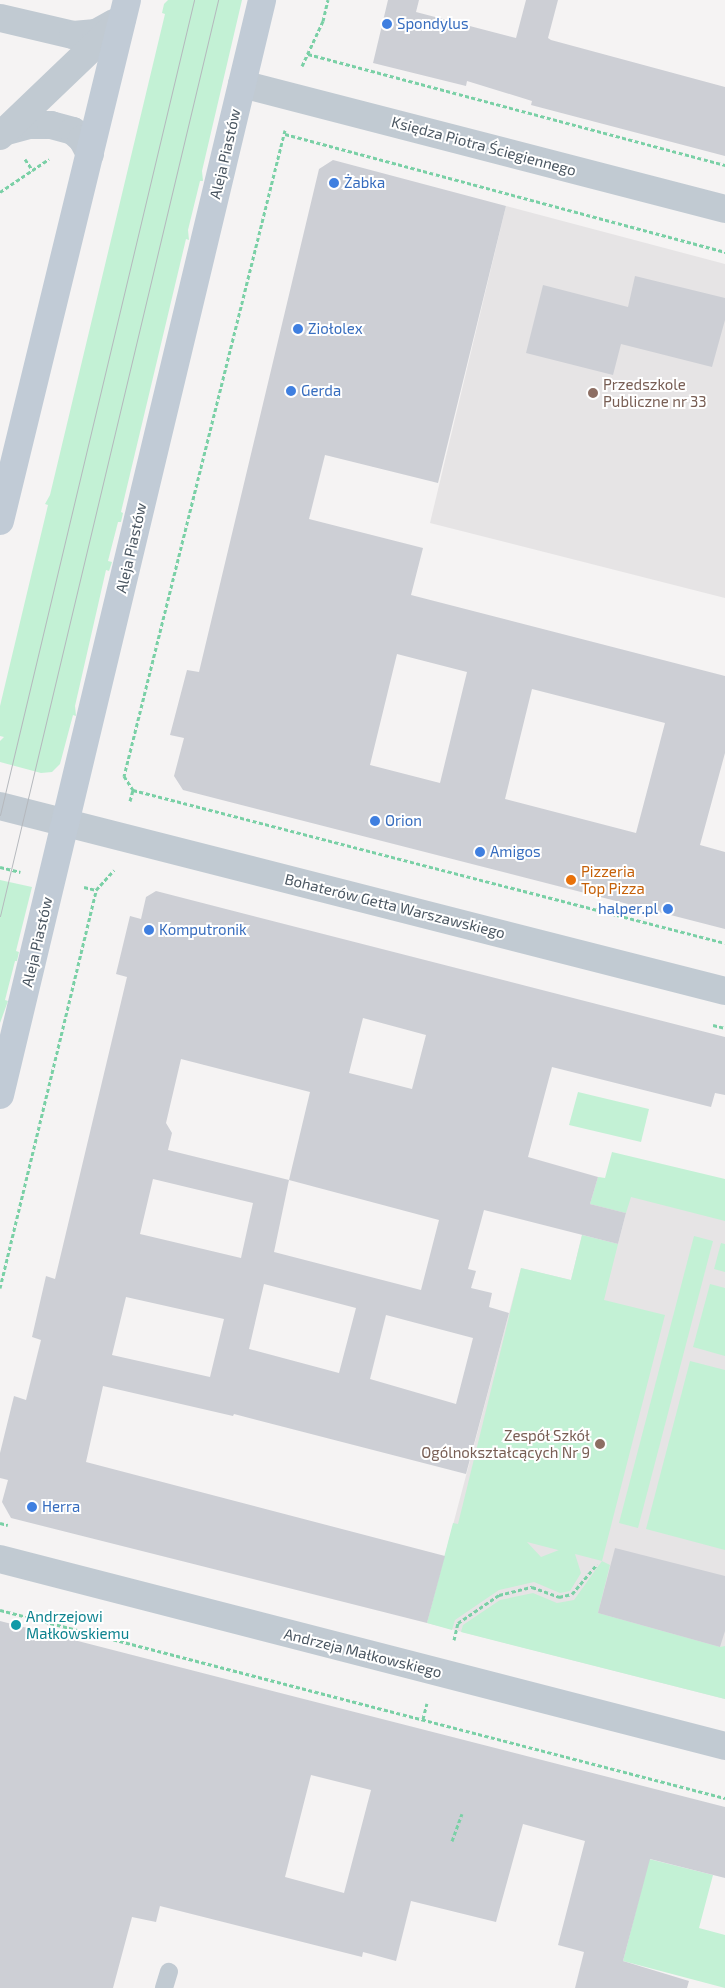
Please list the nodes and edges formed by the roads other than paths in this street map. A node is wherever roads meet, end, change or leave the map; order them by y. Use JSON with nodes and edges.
{"nodes":[{"id":1,"x":262,"y":0,"type":"edge"},
{"id":2,"x":125,"y":9,"type":"edge"},
{"id":3,"x":0,"y":18,"type":"edge"},
{"id":4,"x":242,"y":84,"type":"junction"},
{"id":5,"x":3,"y":134,"type":"edge"},
{"id":6,"x":90,"y":154,"type":"junction"},
{"id":7,"x":725,"y":209,"type":"edge"},
{"id":8,"x":0,"y":521,"type":"edge"},
{"id":9,"x":0,"y":806,"type":"edge"},
{"id":10,"x":65,"y":822,"type":"junction"},
{"id":11,"x":725,"y":991,"type":"edge"},
{"id":12,"x":0,"y":1095,"type":"edge"},
{"id":13,"x":0,"y":1559,"type":"edge"},
{"id":14,"x":725,"y":1746,"type":"edge"}],
"edges":[{"from":1,"to":4,"type":"street","name":"Aleja Piastów"},
{"from":2,"to":3,"type":"street"},
{"from":2,"to":5,"type":"street"},
{"from":2,"to":6,"type":"street"},
{"from":4,"to":7,"type":"street","name":"Księdza Piotra Ściegiennego"},
{"from":4,"to":10,"type":"street","name":"Aleja Piastów"},
{"from":5,"to":6,"type":"street"},
{"from":6,"to":8,"type":"street"},
{"from":9,"to":10,"type":"street"},
{"from":10,"to":11,"type":"street","name":"Bohaterów Getta Warszawskiego"},
{"from":10,"to":12,"type":"street","name":"Aleja Piastów"},
{"from":13,"to":14,"type":"street","name":"Andrzeja Małkowskiego"}]}
